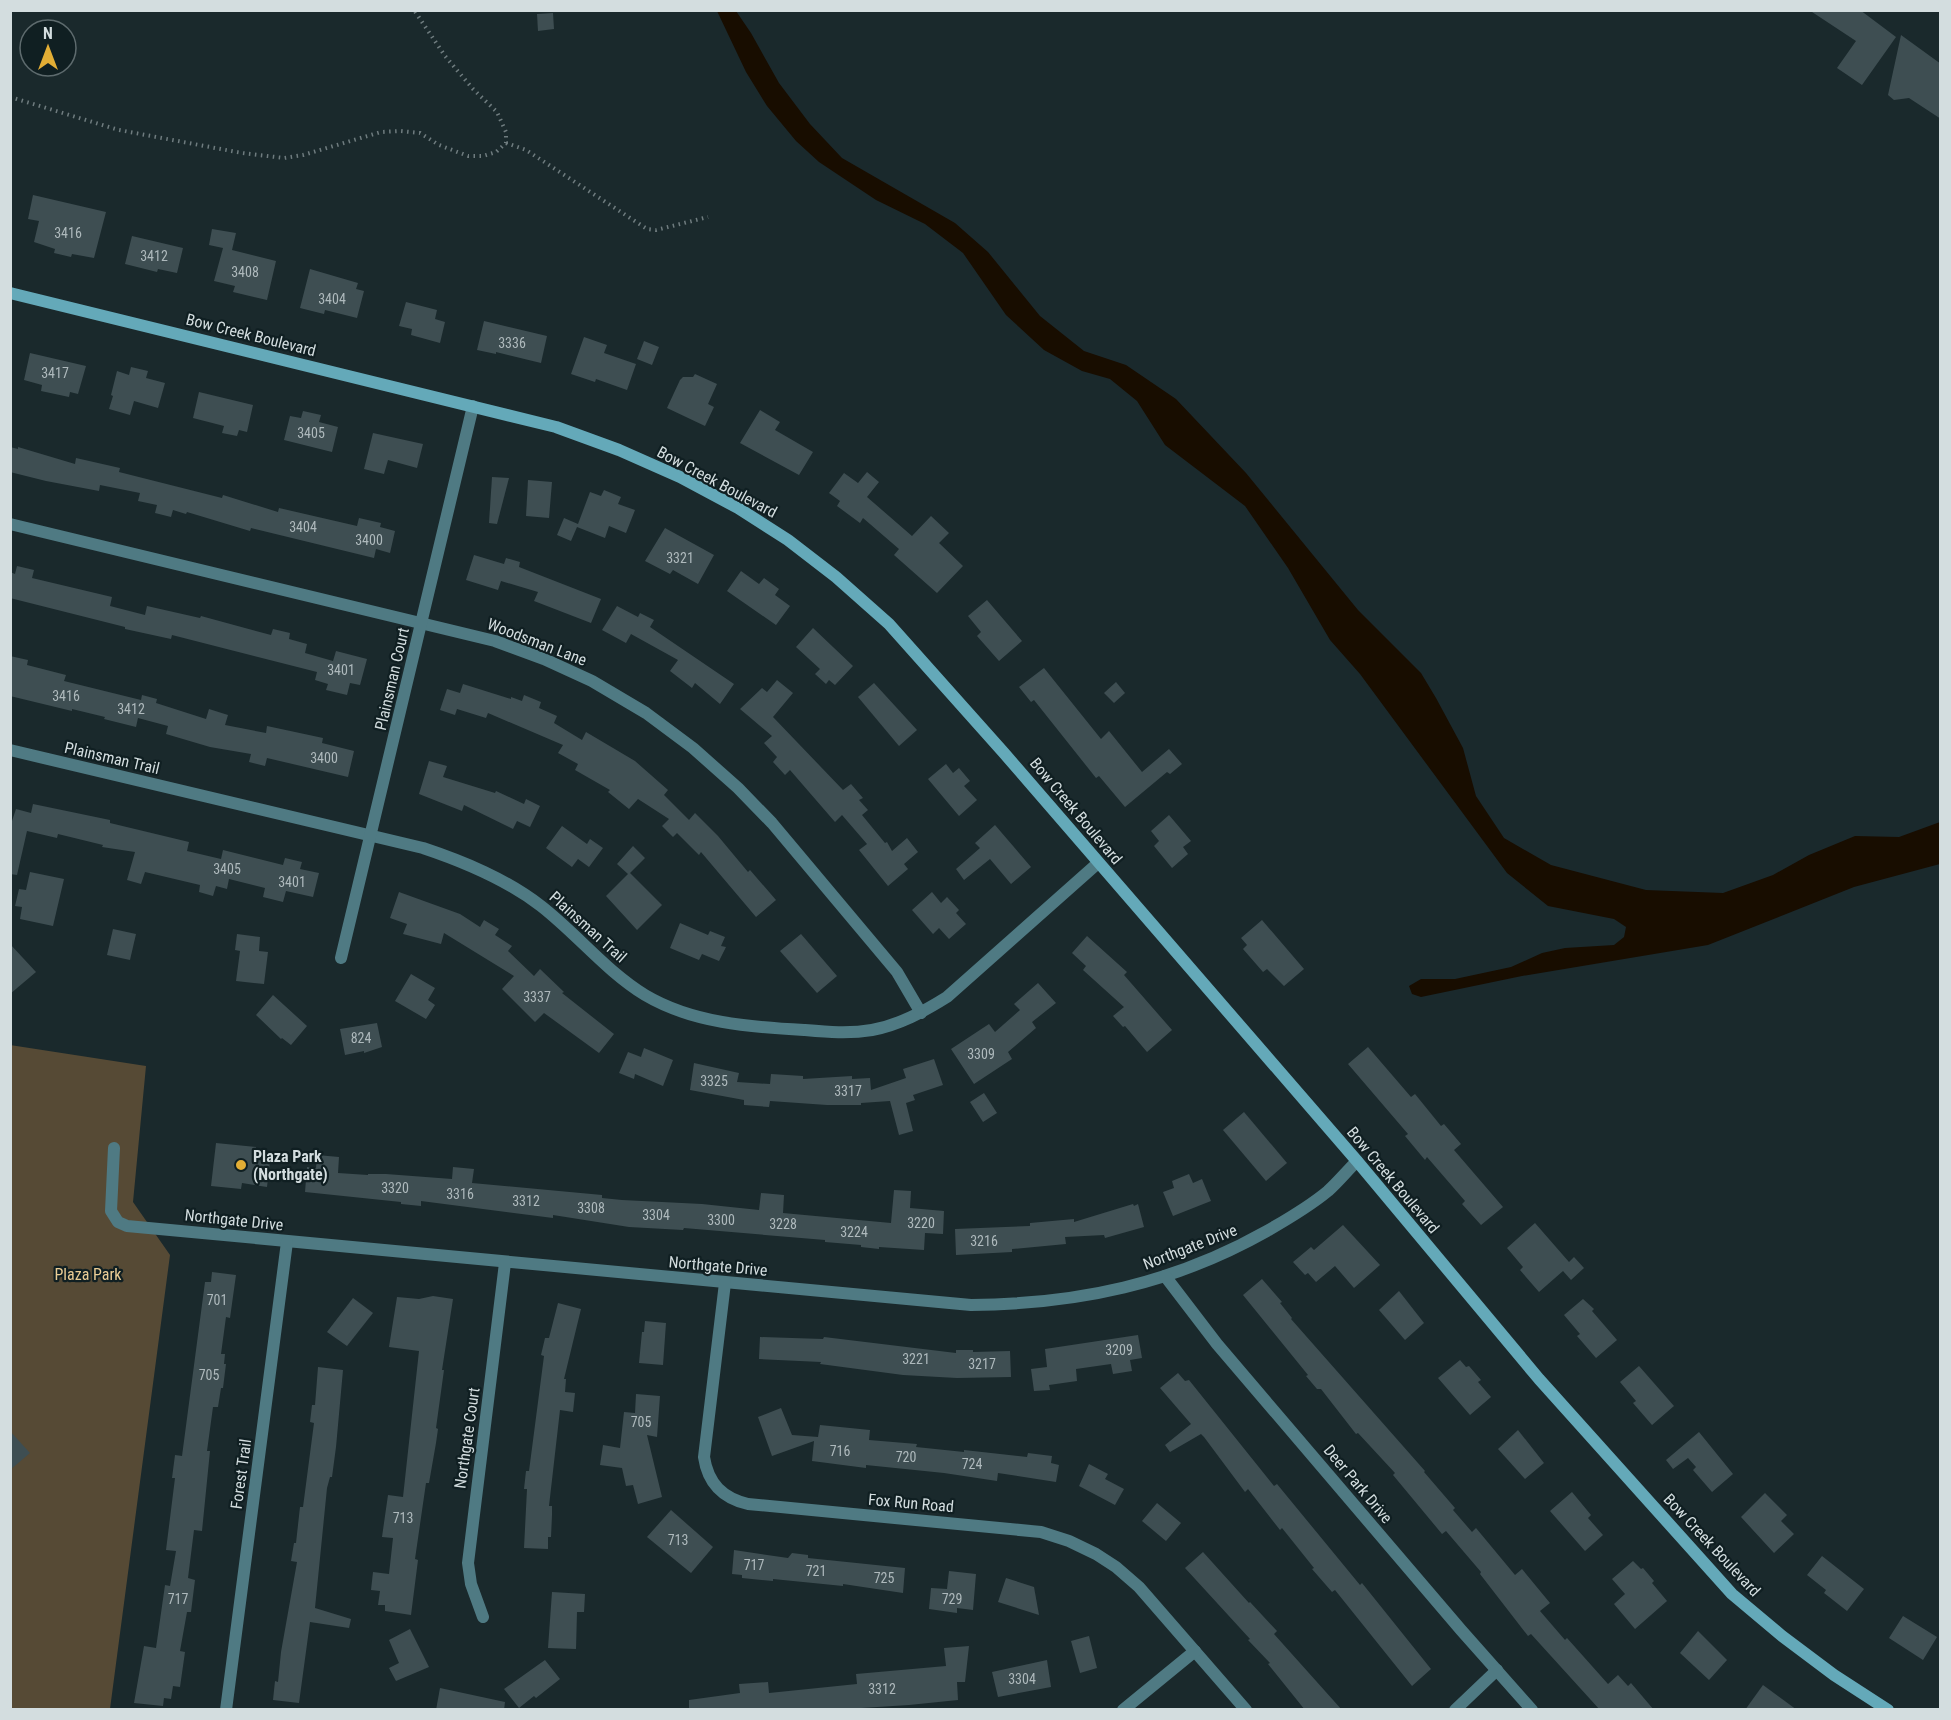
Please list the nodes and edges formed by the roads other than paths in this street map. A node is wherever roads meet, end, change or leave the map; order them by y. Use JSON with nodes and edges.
{"nodes":[{"id":1,"x":10,"y":292,"type":"edge"},
{"id":2,"x":473,"y":406,"type":"junction"},
{"id":3,"x":10,"y":524,"type":"edge"},
{"id":4,"x":422,"y":623,"type":"junction"},
{"id":5,"x":10,"y":750,"type":"edge"},
{"id":6,"x":371,"y":836,"type":"junction"},
{"id":7,"x":1098,"y":863,"type":"junction"},
{"id":8,"x":341,"y":958,"type":"dead end"},
{"id":9,"x":921,"y":1013,"type":"junction"},
{"id":10,"x":114,"y":1148,"type":"dead end"},
{"id":11,"x":1357,"y":1161,"type":"junction"},
{"id":12,"x":287,"y":1242,"type":"junction"},
{"id":13,"x":505,"y":1263,"type":"junction"},
{"id":14,"x":1165,"y":1276,"type":"junction"},
{"id":15,"x":725,"y":1283,"type":"junction"},
{"id":16,"x":483,"y":1617,"type":"dead end"},
{"id":17,"x":1195,"y":1651,"type":"junction"},
{"id":18,"x":1497,"y":1670,"type":"junction"},
{"id":19,"x":226,"y":1710,"type":"edge"},
{"id":20,"x":1123,"y":1710,"type":"edge"},
{"id":21,"x":1246,"y":1710,"type":"edge"},
{"id":22,"x":1455,"y":1710,"type":"edge"},
{"id":23,"x":1532,"y":1710,"type":"edge"},
{"id":24,"x":1888,"y":1710,"type":"edge"}],
"edges":[{"from":1,"to":2,"type":"street","name":"Bow Creek Boulevard"},
{"from":2,"to":4,"type":"street","name":"Plainsman Court"},
{"from":2,"to":7,"type":"street","name":"Bow Creek Boulevard"},
{"from":3,"to":4,"type":"street","name":"Woodsman Lane"},
{"from":4,"to":6,"type":"street","name":"Plainsman Court"},
{"from":4,"to":9,"type":"street","name":"Woodsman Lane"},
{"from":5,"to":6,"type":"street","name":"Plainsman Trail"},
{"from":6,"to":8,"type":"street","name":"Plainsman Court"},
{"from":6,"to":9,"type":"street","name":"Plainsman Trail"},
{"from":7,"to":9,"type":"street","name":"Plainsman Trail"},
{"from":7,"to":11,"type":"street","name":"Bow Creek Boulevard"},
{"from":10,"to":12,"type":"street","name":"Northgate Drive"},
{"from":11,"to":14,"type":"street","name":"Northgate Drive"},
{"from":11,"to":24,"type":"street","name":"Bow Creek Boulevard"},
{"from":12,"to":13,"type":"street","name":"Northgate Drive"},
{"from":12,"to":19,"type":"street","name":"Forest Trail"},
{"from":13,"to":15,"type":"street","name":"Northgate Drive"},
{"from":13,"to":16,"type":"street","name":"Northgate Court"},
{"from":14,"to":15,"type":"street","name":"Northgate Drive"},
{"from":14,"to":18,"type":"street","name":"Deer Park Drive"},
{"from":15,"to":17,"type":"street","name":"Fox Run Road"},
{"from":17,"to":20,"type":"street"},
{"from":17,"to":21,"type":"street","name":"Fox Run Road"},
{"from":18,"to":22,"type":"street"},
{"from":18,"to":23,"type":"street","name":"Deer Park Drive"}]}
